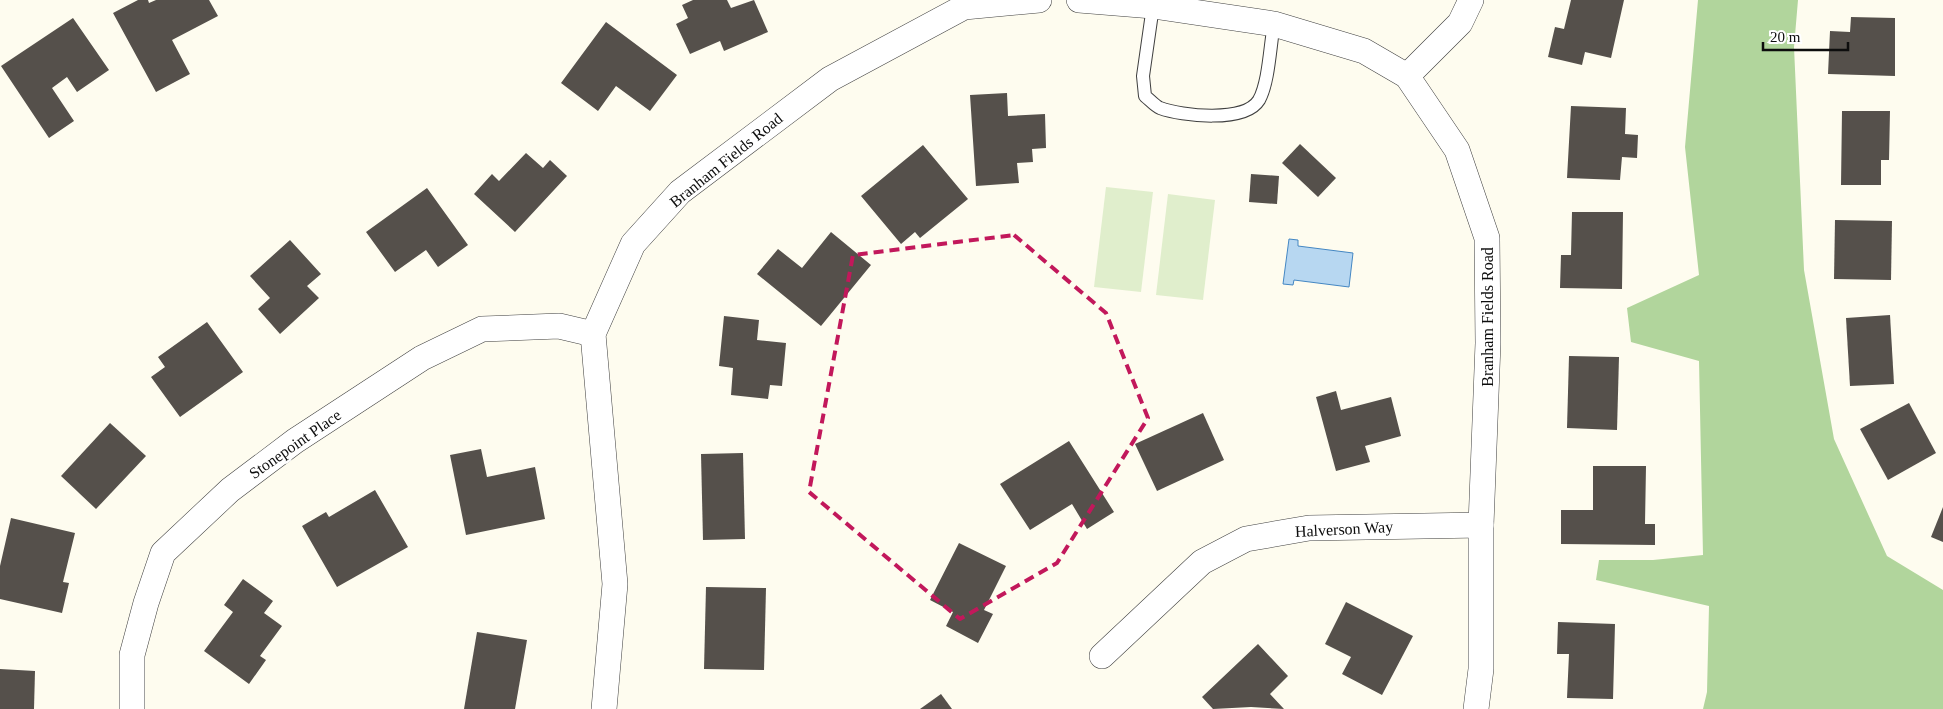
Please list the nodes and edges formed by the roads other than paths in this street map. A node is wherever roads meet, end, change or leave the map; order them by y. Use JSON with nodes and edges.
{"nodes":[{"id":1,"x":1039,"y":0,"type":"edge"},
{"id":2,"x":1079,"y":0,"type":"edge"},
{"id":3,"x":1471,"y":0,"type":"edge"},
{"id":4,"x":1153,"y":6,"type":"junction"},
{"id":5,"x":1274,"y":24,"type":"junction"},
{"id":6,"x":1407,"y":76,"type":"junction"},
{"id":7,"x":593,"y":334,"type":"junction"},
{"id":8,"x":1480,"y":524,"type":"junction"},
{"id":9,"x":1102,"y":656,"type":"dead end"},
{"id":10,"x":132,"y":709,"type":"edge"},
{"id":11,"x":604,"y":709,"type":"edge"},
{"id":12,"x":1476,"y":709,"type":"edge"}],
"edges":[{"from":1,"to":7,"type":"street","name":"Branham Fields Road"},
{"from":2,"to":4,"type":"street","name":"Branham Fields Road"},
{"from":3,"to":6,"type":"street"},
{"from":4,"to":5,"type":"street","name":"Branham Fields Road"},
{"from":4,"to":5,"type":"lane"},
{"from":5,"to":6,"type":"street","name":"Branham Fields Road"},
{"from":6,"to":8,"type":"street","name":"Branham Fields Road"},
{"from":7,"to":10,"type":"street","name":"Stonepoint Place"},
{"from":7,"to":11,"type":"street","name":"Branham Fields Road"},
{"from":8,"to":9,"type":"street","name":"Halverson Way"},
{"from":8,"to":12,"type":"street","name":"Branham Fields Road"}]}
